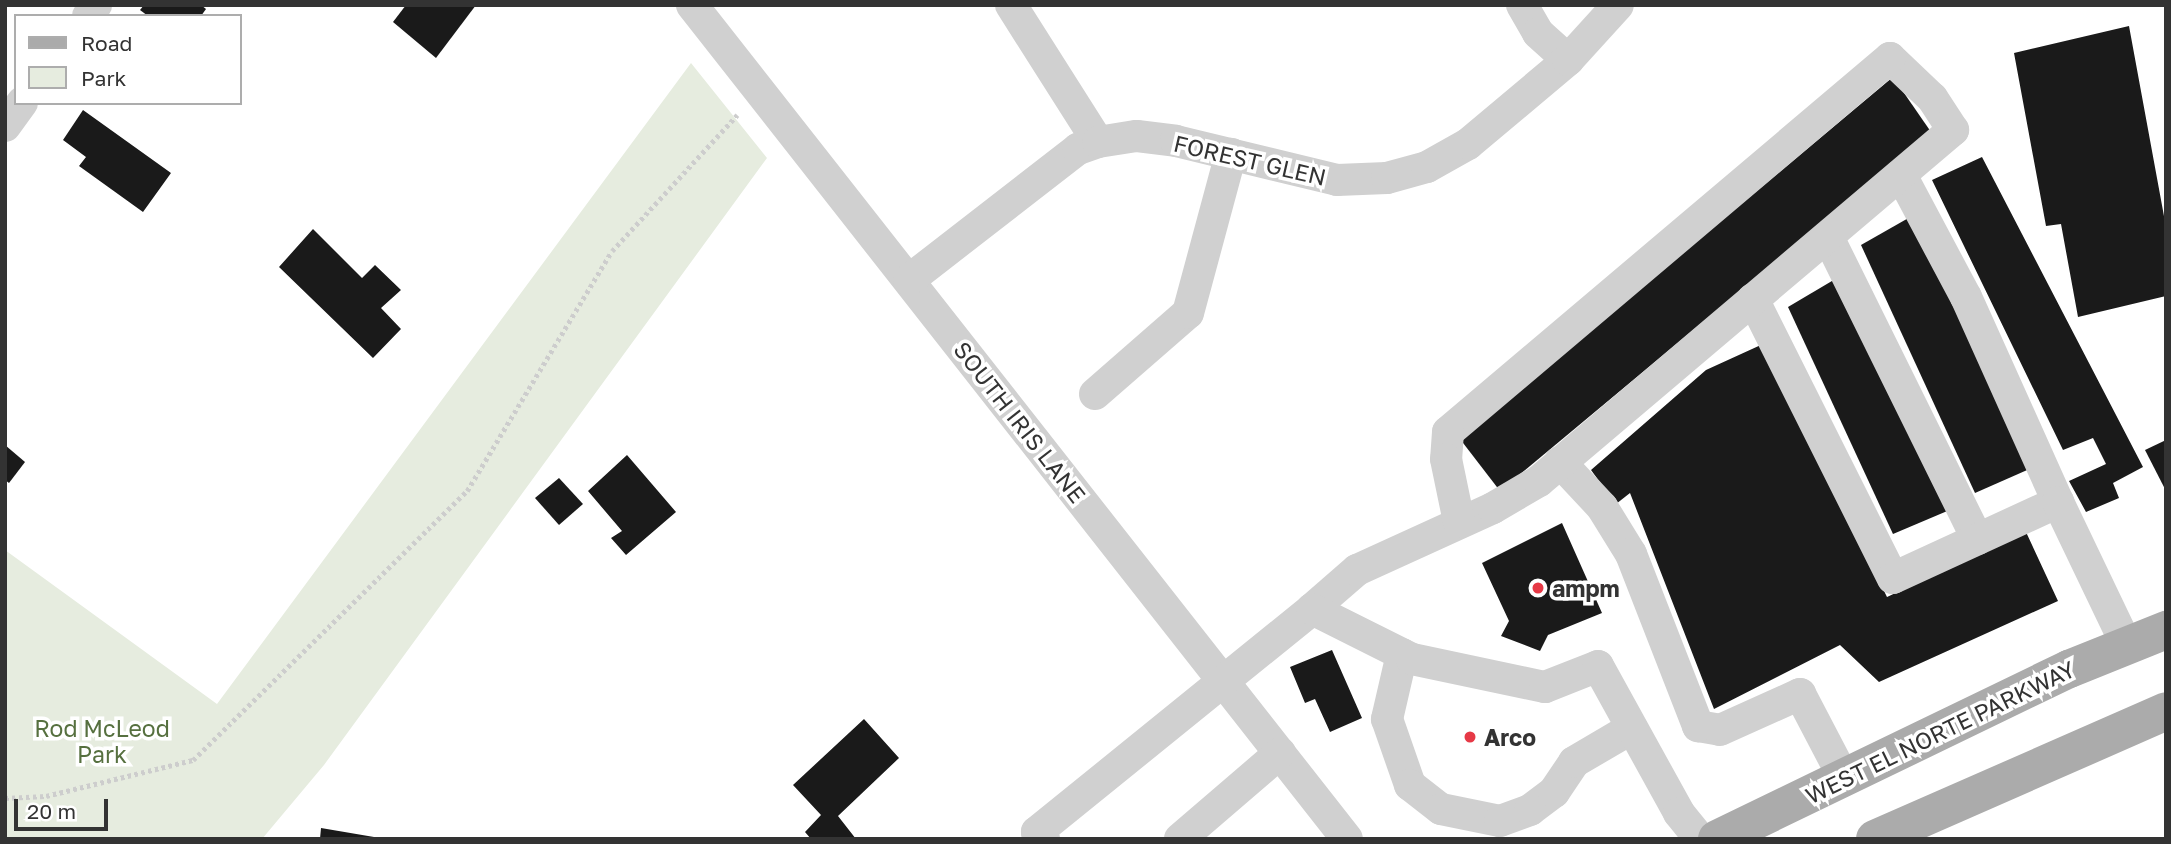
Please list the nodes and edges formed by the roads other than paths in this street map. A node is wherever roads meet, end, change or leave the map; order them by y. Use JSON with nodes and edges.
{"nodes":[{"id":1,"x":692,"y":5,"type":"edge"},
{"id":2,"x":1011,"y":5,"type":"edge"},
{"id":3,"x":1522,"y":5,"type":"edge"},
{"id":4,"x":1618,"y":5,"type":"edge"},
{"id":5,"x":1568,"y":60,"type":"junction"},
{"id":6,"x":21,"y":105,"type":"edge"},
{"id":7,"x":5,"y":126,"type":"edge"},
{"id":8,"x":1098,"y":142,"type":"junction"},
{"id":9,"x":1231,"y":154,"type":"junction"},
{"id":10,"x":1901,"y":175,"type":"junction"},
{"id":11,"x":1828,"y":237,"type":"junction"},
{"id":12,"x":909,"y":280,"type":"junction"},
{"id":13,"x":1753,"y":299,"type":"junction"},
{"id":14,"x":1095,"y":394,"type":"dead end"},
{"id":15,"x":1560,"y":461,"type":"junction"},
{"id":16,"x":2058,"y":502,"type":"junction"},
{"id":17,"x":1460,"y":522,"type":"junction"},
{"id":18,"x":1977,"y":539,"type":"junction"},
{"id":19,"x":1312,"y":609,"type":"junction"},
{"id":20,"x":2166,"y":630,"type":"edge"},
{"id":21,"x":2127,"y":646,"type":"junction"},
{"id":22,"x":1402,"y":654,"type":"junction"},
{"id":23,"x":1222,"y":678,"type":"junction"},
{"id":24,"x":2166,"y":710,"type":"edge"},
{"id":25,"x":1632,"y":727,"type":"junction"},
{"id":26,"x":1280,"y":752,"type":"junction"},
{"id":27,"x":1844,"y":778,"type":"junction"},
{"id":28,"x":1044,"y":839,"type":"edge"},
{"id":29,"x":1180,"y":839,"type":"edge"},
{"id":30,"x":1347,"y":839,"type":"edge"},
{"id":31,"x":1700,"y":839,"type":"edge"},
{"id":32,"x":1717,"y":839,"type":"edge"},
{"id":33,"x":1875,"y":839,"type":"edge"}],
"edges":[{"from":1,"to":12,"type":"street","name":"SOUTH IRIS LANE"},
{"from":2,"to":8,"type":"street"},
{"from":3,"to":5,"type":"street"},
{"from":4,"to":5,"type":"street","name":"FOREST GLEN"},
{"from":5,"to":9,"type":"street","name":"FOREST GLEN"},
{"from":6,"to":7,"type":"street"},
{"from":8,"to":9,"type":"street","name":"FOREST GLEN"},
{"from":8,"to":12,"type":"street","name":"FOREST GLEN"},
{"from":9,"to":14,"type":"street"},
{"from":10,"to":11,"type":"street"},
{"from":10,"to":16,"type":"street"},
{"from":10,"to":17,"type":"street"},
{"from":11,"to":13,"type":"street"},
{"from":11,"to":18,"type":"street"},
{"from":12,"to":23,"type":"street","name":"SOUTH IRIS LANE"},
{"from":13,"to":15,"type":"street"},
{"from":13,"to":18,"type":"street"},
{"from":15,"to":17,"type":"street"},
{"from":15,"to":27,"type":"street"},
{"from":16,"to":18,"type":"street"},
{"from":16,"to":21,"type":"street"},
{"from":17,"to":19,"type":"street"},
{"from":19,"to":22,"type":"street"},
{"from":19,"to":23,"type":"street"},
{"from":20,"to":21,"type":"main road","name":"WEST EL NORTE PARKWAY"},
{"from":21,"to":27,"type":"main road","name":"WEST EL NORTE PARKWAY"},
{"from":22,"to":25,"type":"street"},
{"from":22,"to":25,"type":"street"},
{"from":23,"to":26,"type":"street","name":"SOUTH IRIS LANE"},
{"from":23,"to":28,"type":"street"},
{"from":24,"to":33,"type":"main road"},
{"from":25,"to":31,"type":"street"},
{"from":26,"to":29,"type":"street"},
{"from":26,"to":30,"type":"street","name":"SOUTH IRIS LANE"},
{"from":27,"to":32,"type":"main road","name":"WEST EL NORTE PARKWAY"}]}
